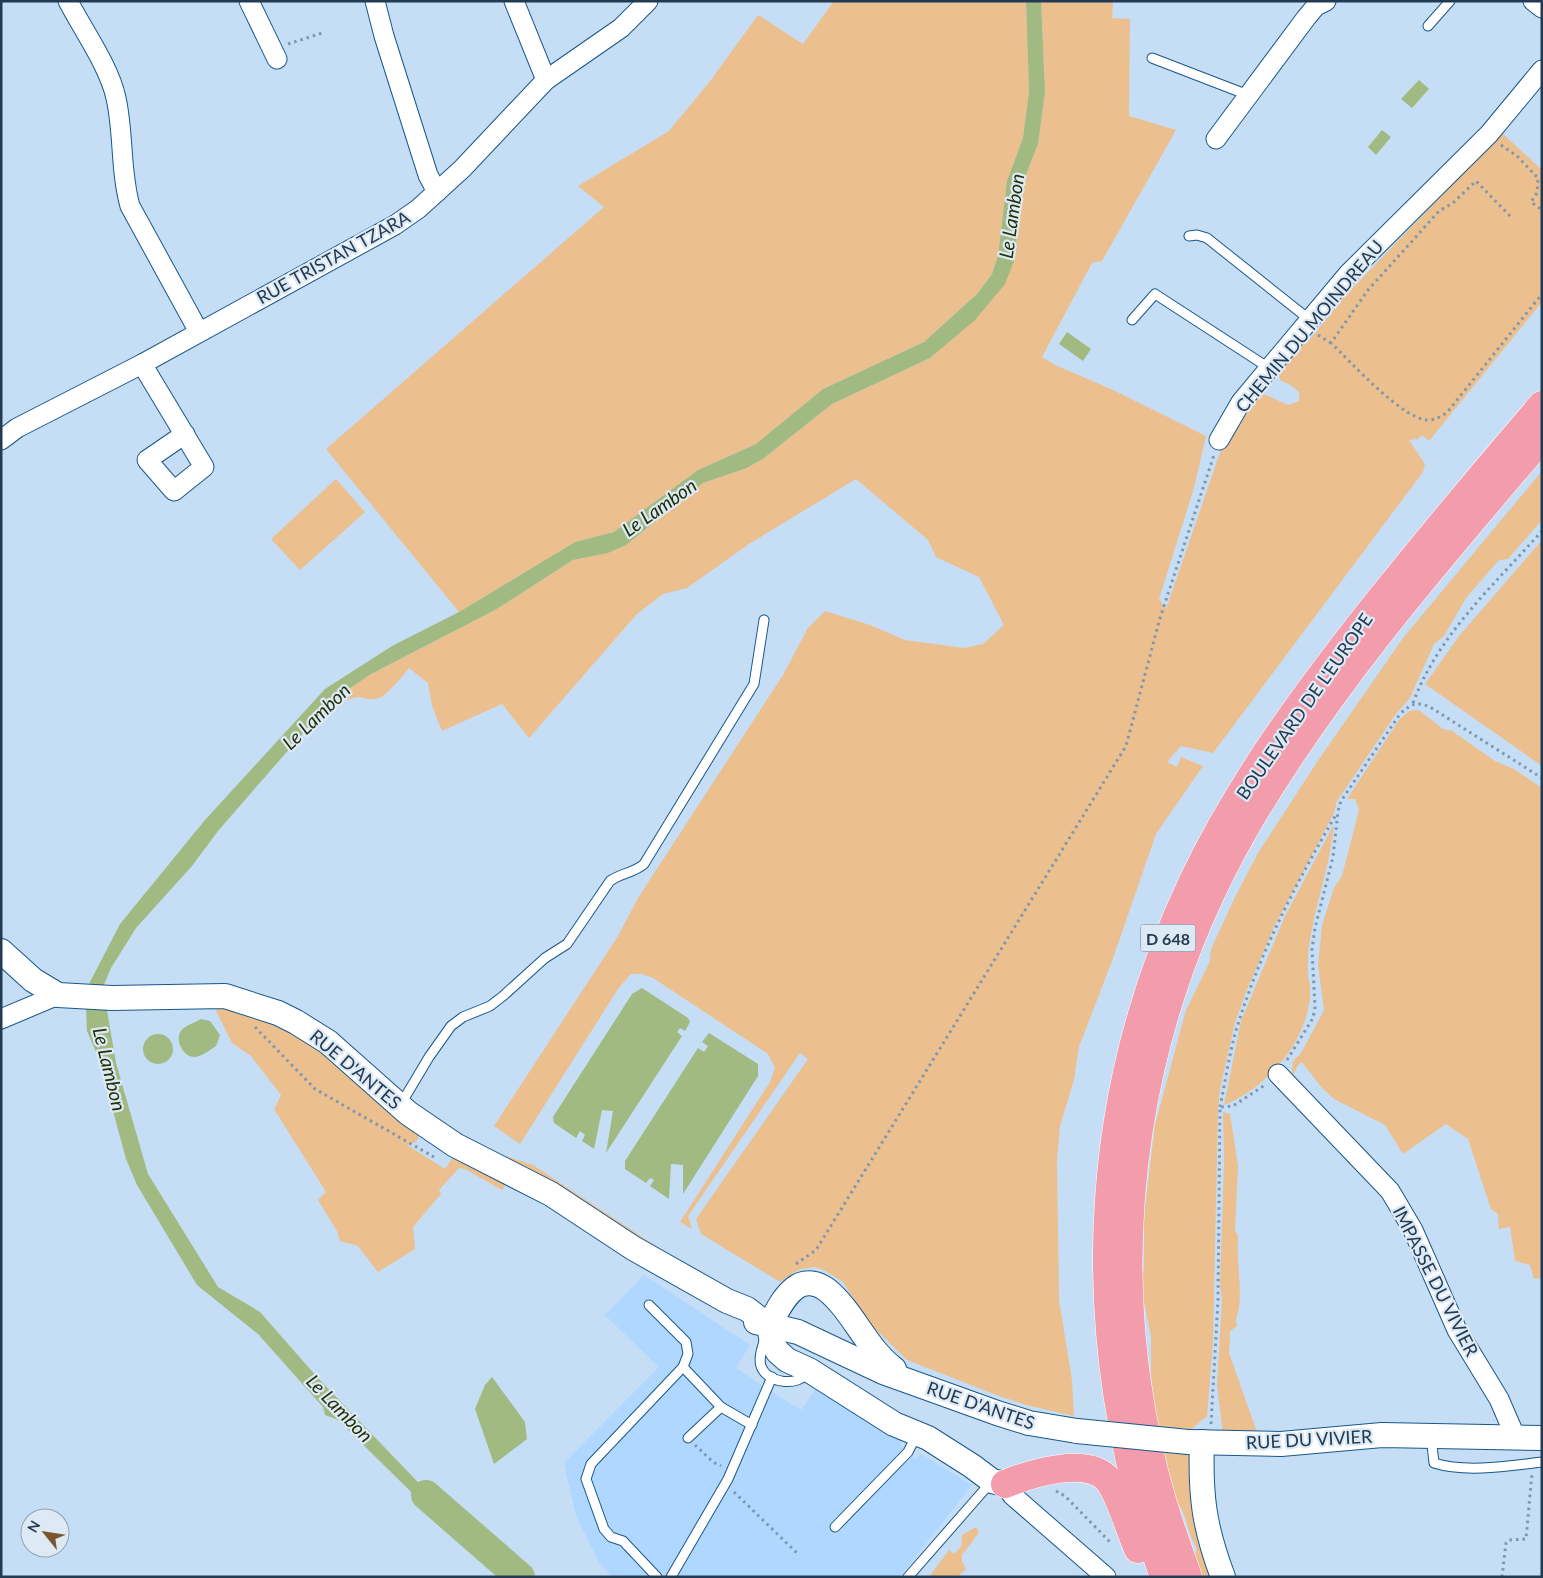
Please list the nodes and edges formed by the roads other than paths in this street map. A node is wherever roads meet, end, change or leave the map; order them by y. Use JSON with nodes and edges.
{"nodes":[{"id":1,"x":68,"y":1,"type":"edge"},
{"id":2,"x":250,"y":1,"type":"edge"},
{"id":3,"x":375,"y":1,"type":"edge"},
{"id":4,"x":514,"y":1,"type":"edge"},
{"id":5,"x":648,"y":1,"type":"edge"},
{"id":6,"x":1326,"y":1,"type":"edge"},
{"id":7,"x":1450,"y":1,"type":"edge"},
{"id":8,"x":1533,"y":1,"type":"edge"},
{"id":9,"x":1542,"y":8,"type":"edge"},
{"id":10,"x":1428,"y":26,"type":"dead end"},
{"id":11,"x":275,"y":54,"type":"road end"},
{"id":12,"x":1152,"y":58,"type":"dead end"},
{"id":13,"x":1542,"y":70,"type":"edge"},
{"id":14,"x":546,"y":80,"type":"junction"},
{"id":15,"x":1248,"y":95,"type":"junction"},
{"id":16,"x":1216,"y":138,"type":"dead end"},
{"id":17,"x":437,"y":192,"type":"junction"},
{"id":18,"x":1189,"y":236,"type":"dead end"},
{"id":19,"x":1132,"y":320,"type":"dead end"},
{"id":20,"x":1310,"y":320,"type":"junction"},
{"id":21,"x":199,"y":332,"type":"junction"},
{"id":22,"x":142,"y":364,"type":"junction"},
{"id":23,"x":1269,"y":368,"type":"junction"},
{"id":24,"x":1542,"y":405,"type":"edge"},
{"id":25,"x":185,"y":434,"type":"dead end"},
{"id":26,"x":1542,"y":438,"type":"edge"},
{"id":27,"x":1,"y":440,"type":"edge"},
{"id":28,"x":1219,"y":440,"type":"road end"},
{"id":29,"x":764,"y":620,"type":"dead end"},
{"id":30,"x":1,"y":951,"type":"edge"},
{"id":31,"x":69,"y":996,"type":"junction"},
{"id":32,"x":1,"y":1019,"type":"edge"},
{"id":33,"x":1278,"y":1074,"type":"road end"},
{"id":34,"x":400,"y":1105,"type":"junction"},
{"id":35,"x":649,"y":1305,"type":"dead end"},
{"id":36,"x":769,"y":1326,"type":"junction"},
{"id":37,"x":798,"y":1332,"type":"junction"},
{"id":38,"x":683,"y":1366,"type":"junction"},
{"id":39,"x":809,"y":1370,"type":"junction"},
{"id":40,"x":772,"y":1377,"type":"junction"},
{"id":41,"x":915,"y":1382,"type":"junction"},
{"id":42,"x":721,"y":1407,"type":"junction"},
{"id":43,"x":752,"y":1425,"type":"junction"},
{"id":44,"x":1077,"y":1430,"type":"joint"},
{"id":45,"x":917,"y":1434,"type":"junction"},
{"id":46,"x":1431,"y":1436,"type":"junction"},
{"id":47,"x":1513,"y":1437,"type":"junction"},
{"id":48,"x":688,"y":1438,"type":"road end"},
{"id":49,"x":1542,"y":1438,"type":"edge"},
{"id":50,"x":1200,"y":1442,"type":"junction"},
{"id":51,"x":1537,"y":1462,"type":"edge"},
{"id":52,"x":999,"y":1482,"type":"junction"},
{"id":53,"x":835,"y":1527,"type":"dead end"},
{"id":54,"x":657,"y":1577,"type":"edge"},
{"id":55,"x":672,"y":1577,"type":"edge"},
{"id":56,"x":908,"y":1577,"type":"edge"},
{"id":57,"x":1106,"y":1577,"type":"edge"},
{"id":58,"x":1150,"y":1577,"type":"edge"},
{"id":59,"x":1164,"y":1577,"type":"edge"},
{"id":60,"x":1188,"y":1577,"type":"edge"},
{"id":61,"x":1223,"y":1577,"type":"edge"}],
"edges":[{"from":1,"to":21,"type":"street"},
{"from":2,"to":11,"type":"street"},
{"from":3,"to":17,"type":"street"},
{"from":4,"to":14,"type":"street"},
{"from":5,"to":14,"type":"street","name":"RUE TRISTAN TZARA"},
{"from":6,"to":15,"type":"street"},
{"from":7,"to":10,"type":"lane"},
{"from":8,"to":9,"type":"street"},
{"from":12,"to":15,"type":"lane"},
{"from":13,"to":20,"type":"street","name":"CHEMIN DU MOINDREAU"},
{"from":14,"to":17,"type":"street","name":"RUE TRISTAN TZARA"},
{"from":15,"to":16,"type":"street"},
{"from":17,"to":21,"type":"street","name":"RUE TRISTAN TZARA"},
{"from":18,"to":20,"type":"lane"},
{"from":19,"to":23,"type":"lane"},
{"from":20,"to":23,"type":"street","name":"CHEMIN DU MOINDREAU"},
{"from":21,"to":22,"type":"street","name":"RUE TRISTAN TZARA"},
{"from":22,"to":25,"type":"street"},
{"from":22,"to":27,"type":"street","name":"RUE TRISTAN TZARA"},
{"from":23,"to":28,"type":"street","name":"CHEMIN DU MOINDREAU"},
{"from":24,"to":59,"type":"highway","name":"BOULEVARD DE L'EUROPE","number":"D 648"},
{"from":26,"to":60,"type":"highway","name":"BOULEVARD DE L'EUROPE","number":"D 648"},
{"from":29,"to":34,"type":"lane"},
{"from":30,"to":31,"type":"street"},
{"from":31,"to":32,"type":"street"},
{"from":31,"to":34,"type":"street","name":"RUE D'ANTES"},
{"from":33,"to":47,"type":"street","name":"IMPASSE DU VIVIER"},
{"from":34,"to":36,"type":"street","name":"RUE D'ANTES"},
{"from":35,"to":38,"type":"lane"},
{"from":36,"to":37,"type":"street","name":"RUE D'ANTES"},
{"from":36,"to":39,"type":"street"},
{"from":36,"to":40,"type":"lane"},
{"from":36,"to":41,"type":"street","name":"RUE D'ANTES"},
{"from":37,"to":39,"type":"street"},
{"from":37,"to":41,"type":"street","name":"RUE D'ANTES"},
{"from":38,"to":42,"type":"lane"},
{"from":38,"to":54,"type":"lane"},
{"from":39,"to":40,"type":"lane"},
{"from":39,"to":45,"type":"street"},
{"from":40,"to":43,"type":"lane"},
{"from":41,"to":44,"type":"street","name":"RUE D'ANTES"},
{"from":42,"to":43,"type":"lane"},
{"from":42,"to":48,"type":"lane"},
{"from":43,"to":55,"type":"lane"},
{"from":44,"to":50,"type":"street","name":"RUE DU VIVIER","bridge":true},
{"from":45,"to":52,"type":"street"},
{"from":45,"to":53,"type":"lane"},
{"from":46,"to":47,"type":"street","name":"RUE DU VIVIER"},
{"from":46,"to":50,"type":"street","name":"RUE DU VIVIER"},
{"from":46,"to":51,"type":"lane"},
{"from":47,"to":49,"type":"street","name":"RUE DU VIVIER"},
{"from":50,"to":61,"type":"street"},
{"from":52,"to":56,"type":"lane"},
{"from":52,"to":57,"type":"street"},
{"from":52,"to":58,"type":"highway"}]}
